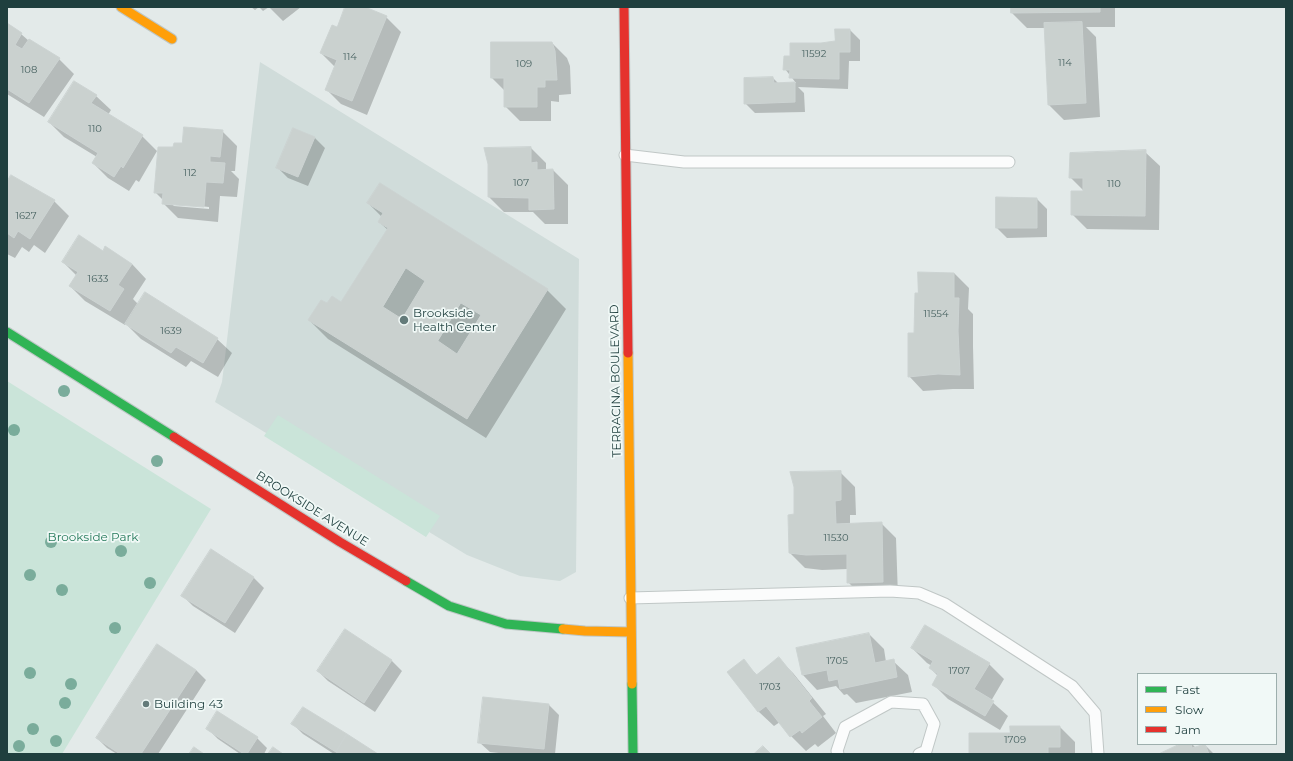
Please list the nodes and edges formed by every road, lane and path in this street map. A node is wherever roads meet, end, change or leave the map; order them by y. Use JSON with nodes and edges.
{"nodes":[{"id":1,"x":121,"y":7,"type":"edge"},
{"id":2,"x":624,"y":7,"type":"edge"},
{"id":3,"x":172,"y":39,"type":"dead end"},
{"id":4,"x":626,"y":155,"type":"junction"},
{"id":5,"x":1009,"y":162,"type":"dead end"},
{"id":6,"x":7,"y":332,"type":"edge"},
{"id":7,"x":630,"y":598,"type":"junction"},
{"id":8,"x":631,"y":632,"type":"junction"},
{"id":9,"x":633,"y":754,"type":"edge"},
{"id":10,"x":838,"y":754,"type":"edge"},
{"id":11,"x":919,"y":754,"type":"edge"},
{"id":12,"x":1098,"y":754,"type":"edge"}],
"edges":[{"from":1,"to":3,"type":"street"},
{"from":2,"to":4,"type":"street","name":"TERRACINA BOULEVARD"},
{"from":4,"to":5,"type":"lane"},
{"from":4,"to":7,"type":"street","name":"TERRACINA BOULEVARD"},
{"from":6,"to":8,"type":"street","name":"BROOKSIDE AVENUE"},
{"from":7,"to":8,"type":"street","name":"TERRACINA BOULEVARD"},
{"from":7,"to":12,"type":"lane"},
{"from":8,"to":9,"type":"street","name":"TERRACINA BOULEVARD"},
{"from":10,"to":11,"type":"lane"}]}
